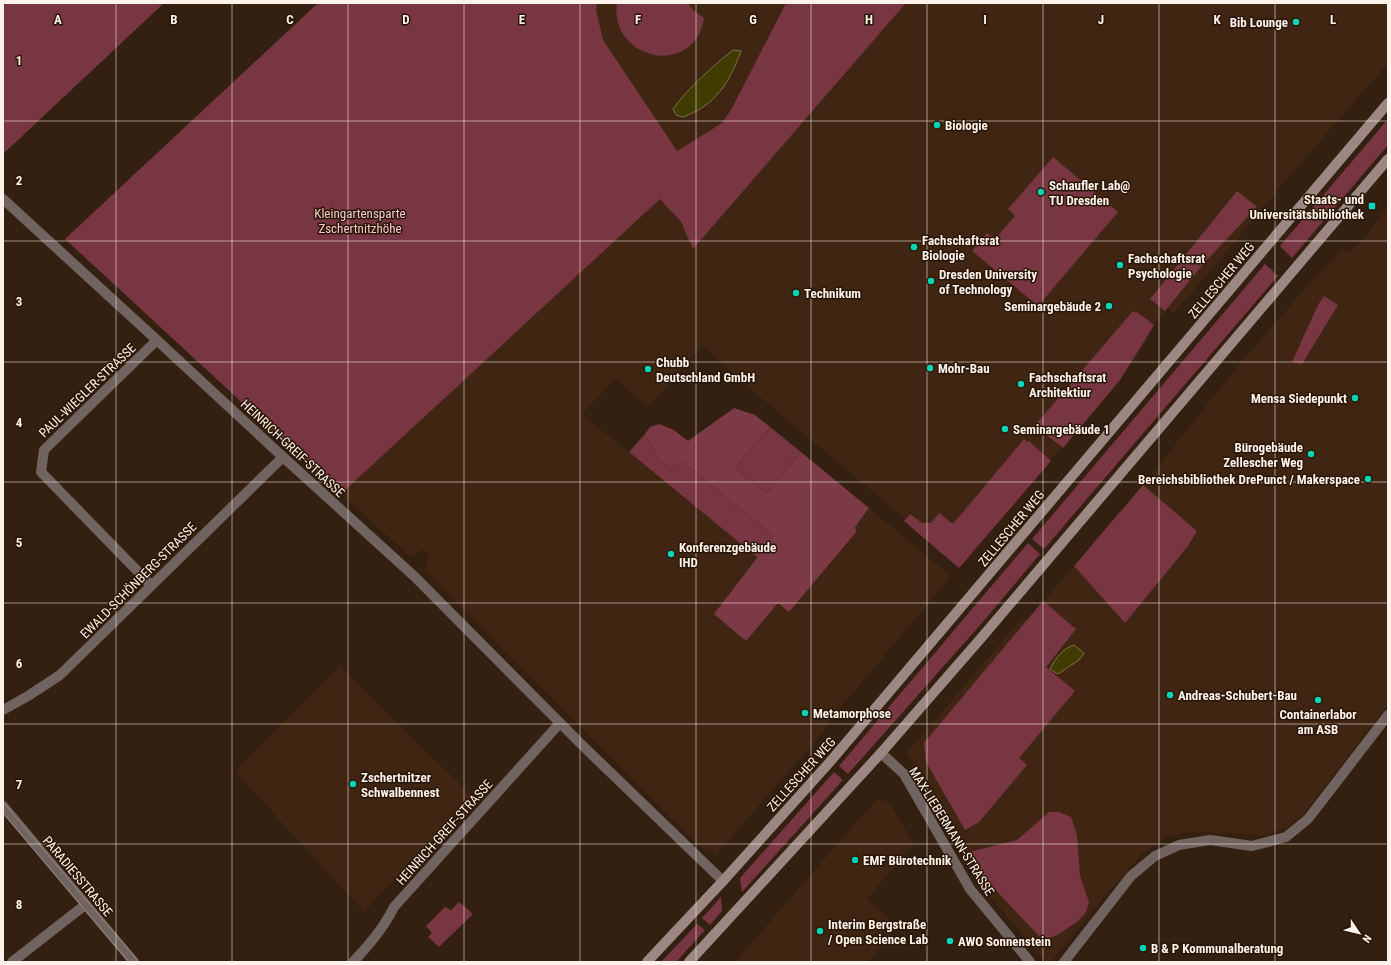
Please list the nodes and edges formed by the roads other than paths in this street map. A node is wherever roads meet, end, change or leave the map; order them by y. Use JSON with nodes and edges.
{"nodes":[{"id":1,"x":1388,"y":103,"type":"edge"},
{"id":2,"x":1388,"y":159,"type":"edge"},
{"id":3,"x":3,"y":199,"type":"edge"},
{"id":4,"x":157,"y":340,"type":"junction"},
{"id":5,"x":283,"y":457,"type":"junction"},
{"id":6,"x":151,"y":585,"type":"junction"},
{"id":7,"x":3,"y":710,"type":"edge"},
{"id":8,"x":1388,"y":715,"type":"edge"},
{"id":9,"x":560,"y":723,"type":"junction"},
{"id":10,"x":881,"y":753,"type":"junction"},
{"id":11,"x":3,"y":806,"type":"edge"},
{"id":12,"x":723,"y":881,"type":"junction"},
{"id":13,"x":85,"y":905,"type":"junction"},
{"id":14,"x":12,"y":962,"type":"edge"},
{"id":15,"x":134,"y":962,"type":"edge"},
{"id":16,"x":353,"y":962,"type":"edge"},
{"id":17,"x":646,"y":962,"type":"edge"},
{"id":18,"x":689,"y":962,"type":"edge"},
{"id":19,"x":1030,"y":962,"type":"edge"},
{"id":20,"x":1064,"y":962,"type":"edge"}],
"edges":[{"from":1,"to":12,"type":"main road","name":"ZELLESCHER WEG"},
{"from":2,"to":10,"type":"main road"},
{"from":3,"to":4,"type":"street","name":"HEINRICH-GREIF-STRASSE"},
{"from":4,"to":5,"type":"street","name":"HEINRICH-GREIF-STRASSE"},
{"from":4,"to":6,"type":"street","name":"PAUL-WIEGLER-STRASSE"},
{"from":5,"to":6,"type":"street","name":"EWALD-SCHÖNBERG-STRASSE"},
{"from":5,"to":9,"type":"street","name":"HEINRICH-GREIF-STRASSE"},
{"from":6,"to":7,"type":"street","name":"EWALD-SCHÖNBERG-STRASSE"},
{"from":8,"to":20,"type":"street"},
{"from":9,"to":12,"type":"street","name":"HEINRICH-GREIF-STRASSE"},
{"from":9,"to":16,"type":"street","name":"HEINRICH-GREIF-STRASSE"},
{"from":10,"to":18,"type":"main road"},
{"from":10,"to":19,"type":"street","name":"MAX-LIEBERMANN-STRASSE"},
{"from":11,"to":13,"type":"street","name":"PARADIESSTRASSE"},
{"from":12,"to":17,"type":"main road","name":"ZELLESCHER WEG"},
{"from":13,"to":14,"type":"street"},
{"from":13,"to":15,"type":"street","name":"PARADIESSTRASSE"}]}
